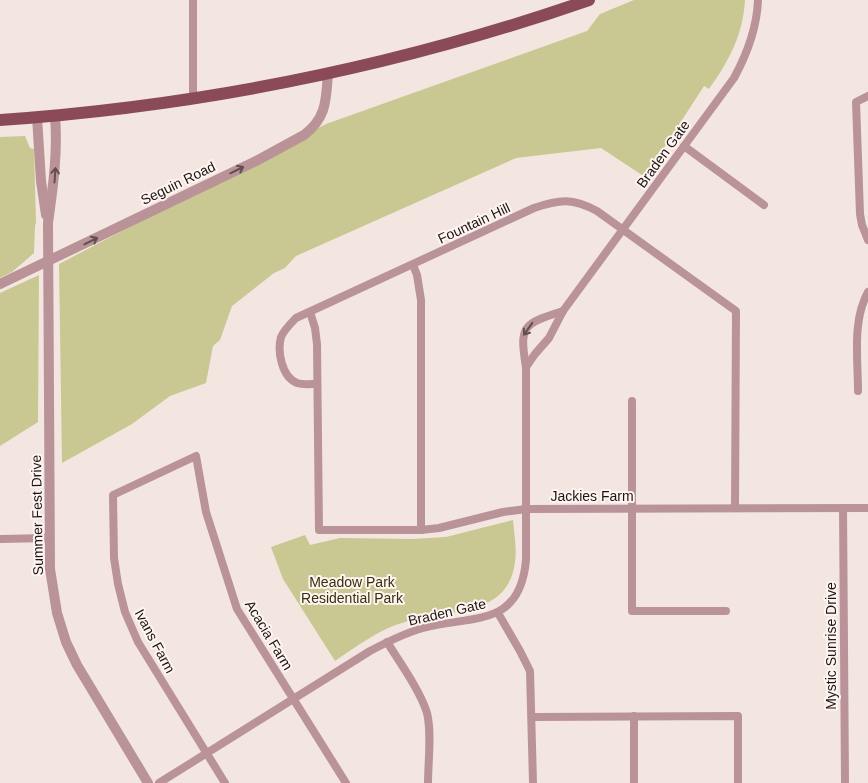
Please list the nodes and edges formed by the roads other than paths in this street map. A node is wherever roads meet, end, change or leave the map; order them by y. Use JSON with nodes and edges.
{"nodes":[{"id":1,"x":193,"y":0,"type":"edge"},
{"id":2,"x":589,"y":0,"type":"edge"},
{"id":3,"x":758,"y":0,"type":"edge"},
{"id":4,"x":328,"y":73,"type":"junction"},
{"id":5,"x":868,"y":96,"type":"edge"},
{"id":6,"x":193,"y":99,"type":"junction"},
{"id":7,"x":55,"y":116,"type":"junction"},
{"id":8,"x":37,"y":117,"type":"junction"},
{"id":9,"x":0,"y":120,"type":"edge"},
{"id":10,"x":684,"y":146,"type":"junction"},
{"id":11,"x":764,"y":205,"type":"dead end"},
{"id":12,"x":868,"y":210,"type":"edge"},
{"id":13,"x":860,"y":214,"type":"junction"},
{"id":14,"x":48,"y":223,"type":"junction"},
{"id":15,"x":623,"y":230,"type":"junction"},
{"id":16,"x":868,"y":240,"type":"edge"},
{"id":17,"x":47,"y":263,"type":"junction"},
{"id":18,"x":413,"y":265,"type":"junction"},
{"id":19,"x":0,"y":284,"type":"edge"},
{"id":20,"x":868,"y":292,"type":"edge"},
{"id":21,"x":562,"y":311,"type":"junction"},
{"id":22,"x":310,"y":312,"type":"junction"},
{"id":23,"x":526,"y":368,"type":"junction"},
{"id":24,"x":317,"y":384,"type":"junction"},
{"id":25,"x":858,"y":391,"type":"dead end"},
{"id":26,"x":632,"y":401,"type":"dead end"},
{"id":27,"x":196,"y":456,"type":"joint"},
{"id":28,"x":633,"y":508,"type":"junction"},
{"id":29,"x":735,"y":508,"type":"junction"},
{"id":30,"x":843,"y":508,"type":"junction"},
{"id":31,"x":868,"y":508,"type":"edge"},
{"id":32,"x":526,"y":509,"type":"junction"},
{"id":33,"x":422,"y":530,"type":"junction"},
{"id":34,"x":49,"y":538,"type":"junction"},
{"id":35,"x":0,"y":539,"type":"edge"},
{"id":36,"x":726,"y":611,"type":"dead end"},
{"id":37,"x":498,"y":613,"type":"junction"},
{"id":38,"x":387,"y":642,"type":"junction"},
{"id":39,"x":293,"y":699,"type":"junction"},
{"id":40,"x":634,"y":716,"type":"junction"},
{"id":41,"x":532,"y":717,"type":"junction"},
{"id":42,"x":207,"y":753,"type":"junction"},
{"id":43,"x":148,"y":783,"type":"edge"},
{"id":44,"x":159,"y":783,"type":"edge"},
{"id":45,"x":225,"y":783,"type":"edge"},
{"id":46,"x":346,"y":783,"type":"edge"},
{"id":47,"x":428,"y":783,"type":"edge"},
{"id":48,"x":533,"y":783,"type":"edge"},
{"id":49,"x":634,"y":783,"type":"edge"},
{"id":50,"x":738,"y":783,"type":"edge"},
{"id":51,"x":845,"y":783,"type":"edge"}],
"edges":[{"from":1,"to":6,"type":"street"},
{"from":2,"to":4,"type":"main road"},
{"from":3,"to":10,"type":"street","name":"Braden Gate"},
{"from":4,"to":6,"type":"main road"},
{"from":17,"to":4,"type":"street","name":"Seguin Road","one_way":true},
{"from":5,"to":13,"type":"street"},
{"from":6,"to":7,"type":"main road"},
{"from":7,"to":8,"type":"main road"},
{"from":14,"to":7,"type":"street","name":"Summer Fest Drive","one_way":true},
{"from":8,"to":9,"type":"main road"},
{"from":8,"to":14,"type":"street","name":"Summer Fest Drive"},
{"from":10,"to":11,"type":"street"},
{"from":10,"to":15,"type":"street","name":"Braden Gate"},
{"from":12,"to":13,"type":"street"},
{"from":13,"to":16,"type":"street"},
{"from":14,"to":17,"type":"street","name":"Summer Fest Drive"},
{"from":15,"to":18,"type":"street","name":"Fountain Hill"},
{"from":15,"to":21,"type":"street","name":"Braden Gate"},
{"from":15,"to":29,"type":"street","name":"Fountain Hill"},
{"from":17,"to":19,"type":"street","name":"Seguin Road"},
{"from":17,"to":34,"type":"street","name":"Summer Fest Drive"},
{"from":18,"to":22,"type":"street","name":"Fountain Hill"},
{"from":18,"to":33,"type":"street"},
{"from":20,"to":25,"type":"street"},
{"from":21,"to":23,"type":"street","name":"Braden Gate"},
{"from":21,"to":23,"type":"street","name":"Braden Gate","one_way":true},
{"from":22,"to":24,"type":"street"},
{"from":22,"to":24,"type":"street","name":"Fountain Hill"},
{"from":23,"to":32,"type":"street","name":"Braden Gate"},
{"from":24,"to":33,"type":"street","name":"Jackies Farm"},
{"from":26,"to":28,"type":"street"},
{"from":27,"to":39,"type":"street","name":"Acacia Farm"},
{"from":27,"to":42,"type":"street","name":"Ivans Farm"},
{"from":28,"to":29,"type":"street","name":"Jackies Farm"},
{"from":28,"to":32,"type":"street","name":"Jackies Farm"},
{"from":28,"to":36,"type":"street"},
{"from":29,"to":30,"type":"street","name":"Jackies Farm"},
{"from":30,"to":31,"type":"street","name":"Jackies Farm"},
{"from":30,"to":51,"type":"street","name":"Mystic Sunrise Drive"},
{"from":32,"to":33,"type":"street","name":"Jackies Farm"},
{"from":32,"to":37,"type":"street","name":"Braden Gate"},
{"from":34,"to":35,"type":"street"},
{"from":34,"to":43,"type":"street","name":"Summer Fest Drive"},
{"from":37,"to":38,"type":"street","name":"Braden Gate"},
{"from":37,"to":41,"type":"street"},
{"from":38,"to":39,"type":"street","name":"Braden Gate"},
{"from":38,"to":47,"type":"street"},
{"from":39,"to":42,"type":"street","name":"Braden Gate"},
{"from":39,"to":46,"type":"street","name":"Acacia Farm"},
{"from":40,"to":41,"type":"street"},
{"from":40,"to":49,"type":"street"},
{"from":40,"to":50,"type":"street"},
{"from":41,"to":48,"type":"street"},
{"from":42,"to":44,"type":"street","name":"Braden Gate"},
{"from":42,"to":45,"type":"street","name":"Ivans Farm"}]}
